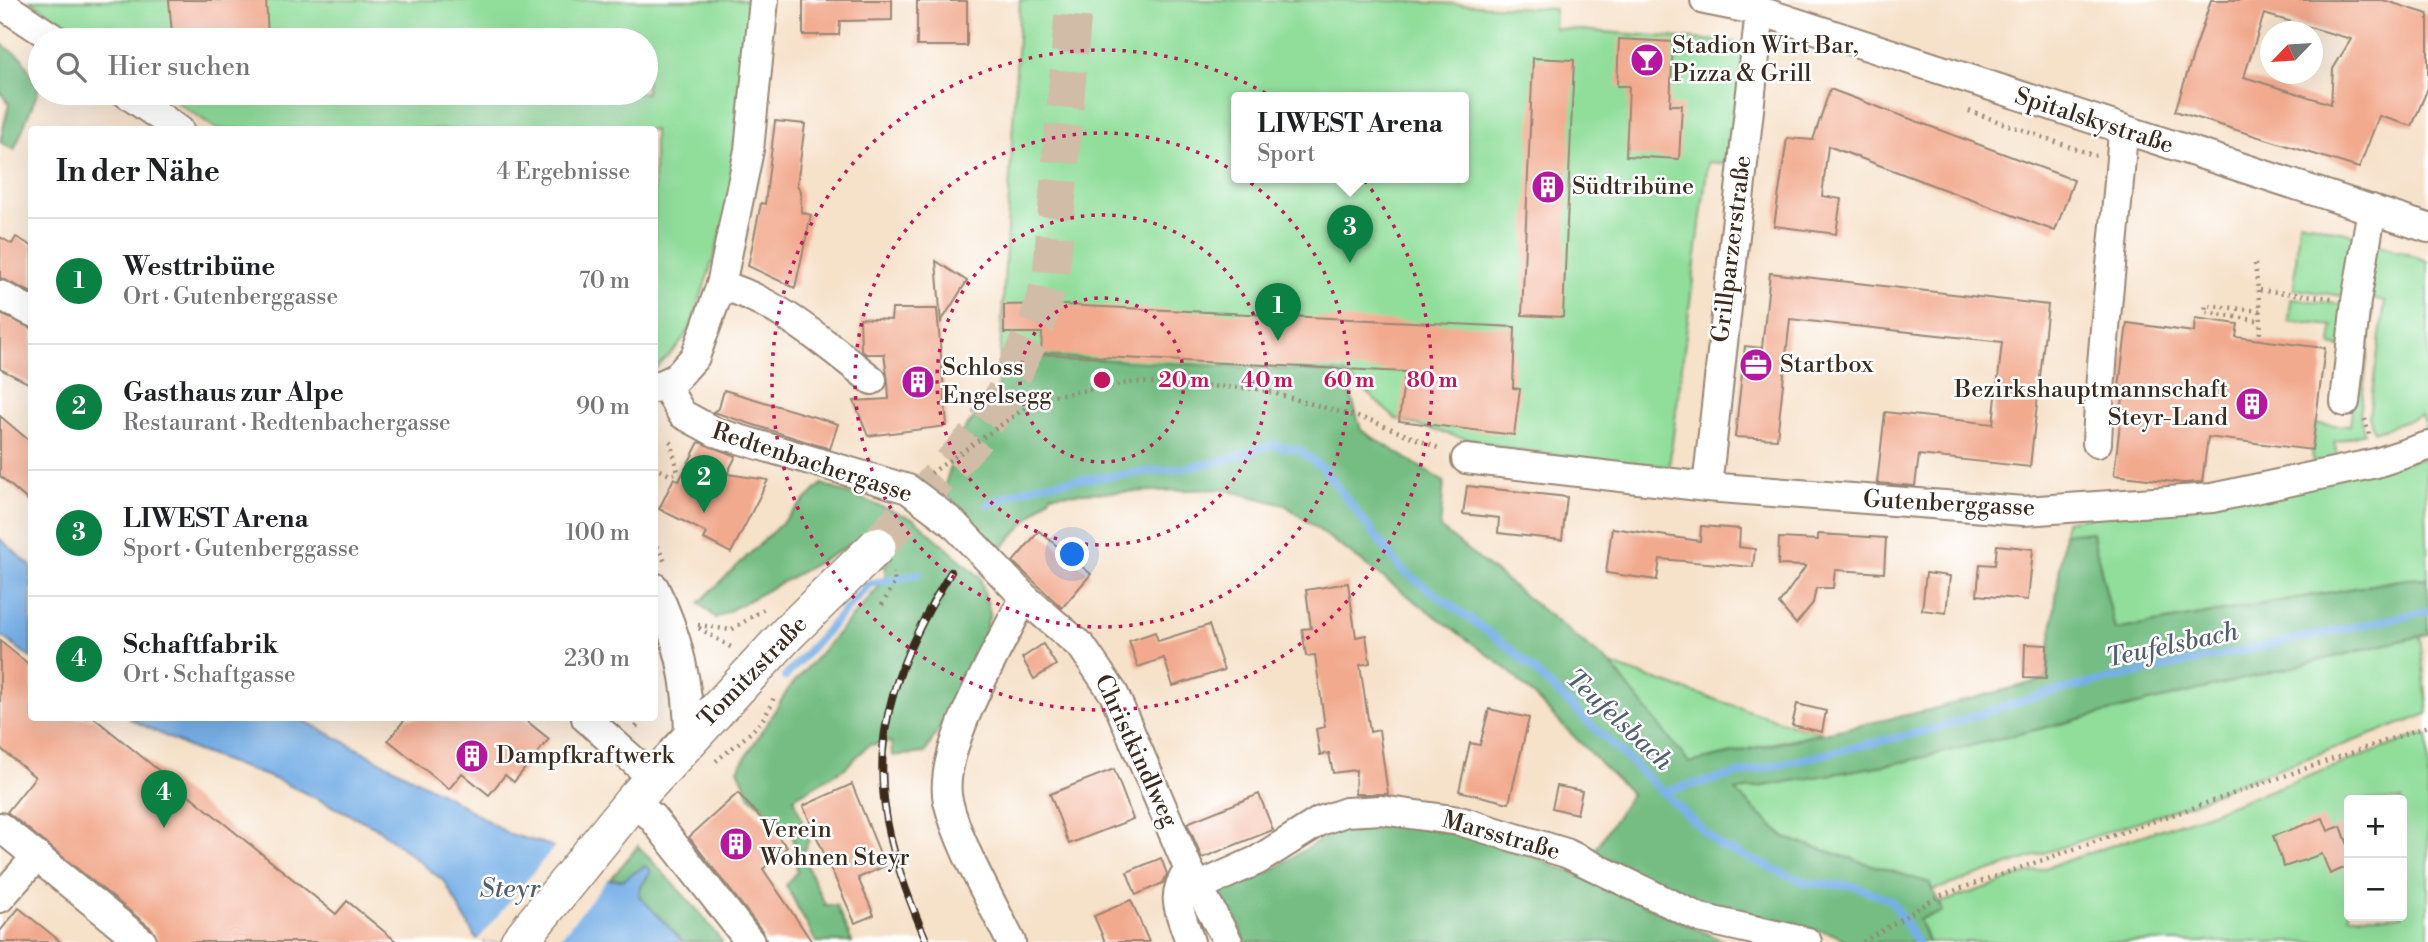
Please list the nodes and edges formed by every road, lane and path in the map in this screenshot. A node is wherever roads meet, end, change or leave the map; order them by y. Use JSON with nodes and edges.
{"nodes":[{"id":1,"x":764,"y":0,"type":"edge"},
{"id":2,"x":1705,"y":0,"type":"edge"},
{"id":3,"x":0,"y":3,"type":"edge"},
{"id":4,"x":1760,"y":11,"type":"junction"},
{"id":5,"x":38,"y":28,"type":"edge"},
{"id":6,"x":144,"y":105,"type":"edge"},
{"id":7,"x":1961,"y":107,"type":"dead end"},
{"id":8,"x":174,"y":126,"type":"edge"},
{"id":9,"x":2122,"y":144,"type":"junction"},
{"id":10,"x":2372,"y":209,"type":"junction"},
{"id":11,"x":2428,"y":228,"type":"edge"},
{"id":12,"x":722,"y":285,"type":"junction"},
{"id":13,"x":2258,"y":290,"type":"dead end"},
{"id":14,"x":0,"y":295,"type":"edge"},
{"id":15,"x":28,"y":310,"type":"edge"},
{"id":16,"x":2260,"y":311,"type":"junction"},
{"id":17,"x":2261,"y":321,"type":"junction"},
{"id":18,"x":2259,"y":340,"type":"dead end"},
{"id":19,"x":872,"y":380,"type":"dead end"},
{"id":20,"x":659,"y":387,"type":"edge"},
{"id":21,"x":2345,"y":402,"type":"dead end"},
{"id":22,"x":680,"y":439,"type":"dead end"},
{"id":23,"x":2097,"y":443,"type":"dead end"},
{"id":24,"x":2428,"y":446,"type":"edge"},
{"id":25,"x":1466,"y":459,"type":"joint"},
{"id":26,"x":658,"y":469,"type":"edge"},
{"id":27,"x":1707,"y":487,"type":"junction"},
{"id":28,"x":908,"y":489,"type":"junction"},
{"id":29,"x":877,"y":547,"type":"tunnel mouth"},
{"id":30,"x":658,"y":594,"type":"edge"},
{"id":31,"x":1026,"y":599,"type":"junction"},
{"id":32,"x":695,"y":625,"type":"dead end"},
{"id":33,"x":746,"y":656,"type":"dead end"},
{"id":34,"x":588,"y":721,"type":"edge"},
{"id":35,"x":2428,"y":726,"type":"edge"},
{"id":36,"x":689,"y":739,"type":"junction"},
{"id":37,"x":643,"y":789,"type":"junction"},
{"id":38,"x":0,"y":827,"type":"edge"},
{"id":39,"x":37,"y":856,"type":"junction"},
{"id":40,"x":1194,"y":879,"type":"junction"},
{"id":41,"x":0,"y":898,"type":"edge"},
{"id":42,"x":142,"y":942,"type":"edge"},
{"id":43,"x":519,"y":942,"type":"edge"},
{"id":44,"x":750,"y":942,"type":"edge"},
{"id":45,"x":1010,"y":942,"type":"edge"},
{"id":46,"x":1190,"y":942,"type":"edge"},
{"id":47,"x":1228,"y":942,"type":"edge"},
{"id":48,"x":1807,"y":942,"type":"edge"},
{"id":49,"x":1863,"y":942,"type":"edge"}],
"edges":[{"from":1,"to":12,"type":"street"},
{"from":2,"to":4,"type":"street","name":"Spitalskystraße"},
{"from":3,"to":5,"type":"street"},
{"from":4,"to":9,"type":"street","name":"Spitalskystraße"},
{"from":4,"to":27,"type":"street","name":"Grillparzerstraße"},
{"from":6,"to":8,"type":"street"},
{"from":7,"to":9,"type":"path"},
{"from":9,"to":10,"type":"street","name":"Spitalskystraße"},
{"from":9,"to":23,"type":"street"},
{"from":10,"to":11,"type":"street","name":"Spitalskystraße"},
{"from":10,"to":21,"type":"street"},
{"from":12,"to":19,"type":"street"},
{"from":12,"to":20,"type":"street"},
{"from":13,"to":16,"type":"path"},
{"from":14,"to":15,"type":"street"},
{"from":16,"to":17,"type":"path"},
{"from":16,"to":17,"type":"path"},
{"from":17,"to":18,"type":"path"},
{"from":20,"to":28,"type":"street","name":"Redtenbachergasse"},
{"from":22,"to":26,"type":"path"},
{"from":24,"to":27,"type":"street","name":"Gutenberggasse"},
{"from":25,"to":27,"type":"street","name":"Gutenberggasse"},
{"from":25,"to":28,"type":"path"},
{"from":28,"to":31,"type":"street","name":"Redtenbachergasse"},
{"from":29,"to":36,"type":"main road","name":"Tomitzstraße","bridge":true},
{"from":30,"to":36,"type":"street"},
{"from":31,"to":40,"type":"street","name":"Christkindlweg"},
{"from":31,"to":45,"type":"street"},
{"from":32,"to":33,"type":"path"},
{"from":34,"to":37,"type":"street"},
{"from":35,"to":49,"type":"path"},
{"from":36,"to":37,"type":"main road","name":"Tomitzstraße"},
{"from":37,"to":43,"type":"main road","name":"Tomitzstraße"},
{"from":37,"to":44,"type":"street"},
{"from":38,"to":39,"type":"street"},
{"from":39,"to":41,"type":"street"},
{"from":39,"to":42,"type":"street"},
{"from":40,"to":46,"type":"street"},
{"from":40,"to":47,"type":"street","name":"Christkindlweg"},
{"from":40,"to":48,"type":"street","name":"Marsstraße"}]}
